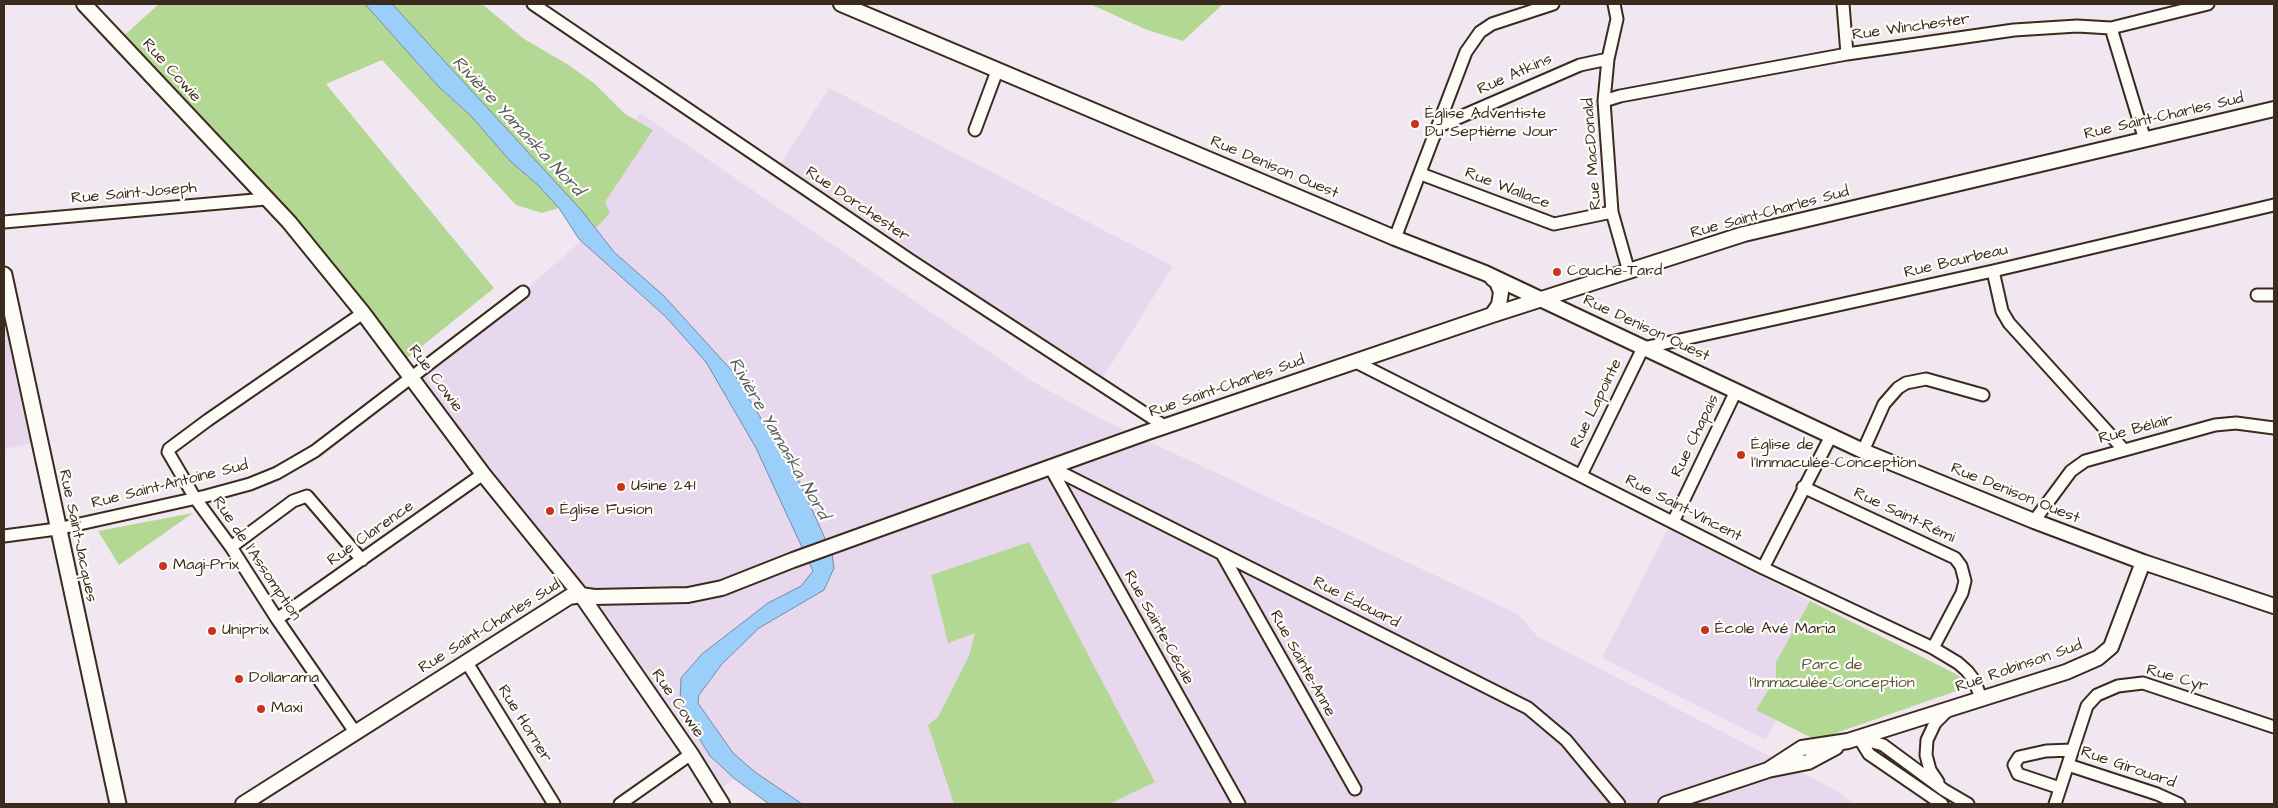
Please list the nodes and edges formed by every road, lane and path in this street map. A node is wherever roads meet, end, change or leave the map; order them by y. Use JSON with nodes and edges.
{"nodes":[{"id":1,"x":84,"y":4,"type":"edge"},
{"id":2,"x":533,"y":4,"type":"edge"},
{"id":3,"x":841,"y":4,"type":"edge"},
{"id":4,"x":1553,"y":4,"type":"edge"},
{"id":5,"x":1614,"y":4,"type":"edge"},
{"id":6,"x":1843,"y":4,"type":"edge"},
{"id":7,"x":2208,"y":4,"type":"edge"},
{"id":8,"x":2111,"y":28,"type":"junction"},
{"id":9,"x":1848,"y":54,"type":"junction"},
{"id":10,"x":1608,"y":59,"type":"junction"},
{"id":11,"x":997,"y":71,"type":"junction"},
{"id":12,"x":1604,"y":101,"type":"junction"},
{"id":13,"x":2274,"y":109,"type":"edge"},
{"id":14,"x":1437,"y":127,"type":"junction"},
{"id":15,"x":975,"y":130,"type":"dead end"},
{"id":16,"x":2145,"y":140,"type":"junction"},
{"id":17,"x":1421,"y":174,"type":"junction"},
{"id":18,"x":266,"y":199,"type":"junction"},
{"id":19,"x":2274,"y":205,"type":"edge"},
{"id":20,"x":1612,"y":212,"type":"junction"},
{"id":21,"x":4,"y":222,"type":"edge"},
{"id":22,"x":1395,"y":238,"type":"junction"},
{"id":23,"x":1993,"y":271,"type":"junction"},
{"id":24,"x":1629,"y":272,"type":"junction"},
{"id":25,"x":1485,"y":273,"type":"junction"},
{"id":26,"x":4,"y":275,"type":"edge"},
{"id":27,"x":523,"y":292,"type":"dead end"},
{"id":28,"x":2257,"y":295,"type":"dead end"},
{"id":29,"x":2274,"y":295,"type":"edge"},
{"id":30,"x":1542,"y":300,"type":"junction"},
{"id":31,"x":363,"y":313,"type":"junction"},
{"id":32,"x":1492,"y":315,"type":"junction"},
{"id":33,"x":1643,"y":348,"type":"junction"},
{"id":34,"x":1356,"y":362,"type":"junction"},
{"id":35,"x":412,"y":378,"type":"junction"},
{"id":36,"x":1736,"y":391,"type":"junction"},
{"id":37,"x":1983,"y":395,"type":"dead end"},
{"id":38,"x":1166,"y":427,"type":"junction"},
{"id":39,"x":2274,"y":428,"type":"edge"},
{"id":40,"x":1831,"y":436,"type":"junction"},
{"id":41,"x":2124,"y":450,"type":"junction"},
{"id":42,"x":1864,"y":451,"type":"junction"},
{"id":43,"x":1050,"y":467,"type":"junction"},
{"id":44,"x":483,"y":474,"type":"junction"},
{"id":45,"x":1581,"y":475,"type":"junction"},
{"id":46,"x":1803,"y":487,"type":"junction"},
{"id":47,"x":195,"y":498,"type":"junction"},
{"id":48,"x":2034,"y":521,"type":"junction"},
{"id":49,"x":1673,"y":522,"type":"junction"},
{"id":50,"x":57,"y":528,"type":"junction"},
{"id":51,"x":4,"y":536,"type":"edge"},
{"id":52,"x":231,"y":547,"type":"junction"},
{"id":53,"x":1222,"y":554,"type":"junction"},
{"id":54,"x":362,"y":560,"type":"junction"},
{"id":55,"x":2143,"y":562,"type":"junction"},
{"id":56,"x":1763,"y":568,"type":"junction"},
{"id":57,"x":580,"y":594,"type":"junction"},
{"id":58,"x":2274,"y":606,"type":"edge"},
{"id":59,"x":277,"y":619,"type":"junction"},
{"id":60,"x":1933,"y":648,"type":"junction"},
{"id":61,"x":466,"y":661,"type":"junction"},
{"id":62,"x":1981,"y":698,"type":"junction"},
{"id":63,"x":1949,"y":709,"type":"junction"},
{"id":64,"x":2274,"y":727,"type":"edge"},
{"id":65,"x":355,"y":732,"type":"junction"},
{"id":66,"x":1853,"y":739,"type":"junction"},
{"id":67,"x":2072,"y":750,"type":"junction"},
{"id":68,"x":690,"y":754,"type":"junction"},
{"id":69,"x":2068,"y":765,"type":"junction"},
{"id":70,"x":2060,"y":788,"type":"junction"},
{"id":71,"x":1355,"y":790,"type":"dead end"},
{"id":72,"x":1944,"y":790,"type":"junction"},
{"id":73,"x":118,"y":804,"type":"edge"},
{"id":74,"x":243,"y":804,"type":"edge"},
{"id":75,"x":554,"y":804,"type":"edge"},
{"id":76,"x":620,"y":804,"type":"edge"},
{"id":77,"x":722,"y":804,"type":"edge"},
{"id":78,"x":1239,"y":804,"type":"edge"},
{"id":79,"x":1619,"y":804,"type":"edge"},
{"id":80,"x":1666,"y":804,"type":"edge"},
{"id":81,"x":1942,"y":804,"type":"edge"},
{"id":82,"x":1968,"y":804,"type":"edge"},
{"id":83,"x":2055,"y":804,"type":"edge"},
{"id":84,"x":2181,"y":804,"type":"edge"}],
"edges":[{"from":1,"to":18,"type":"street","name":"Rue Cowie"},
{"from":2,"to":38,"type":"street","name":"Rue Dorchester"},
{"from":3,"to":11,"type":"street","name":"Rue Denison Ouest"},
{"from":4,"to":14,"type":"street"},
{"from":5,"to":10,"type":"street","name":"Rue MacDonald"},
{"from":6,"to":9,"type":"street"},
{"from":7,"to":8,"type":"street","name":"Rue Winchester"},
{"from":8,"to":9,"type":"street","name":"Rue Winchester"},
{"from":8,"to":16,"type":"street"},
{"from":9,"to":12,"type":"street","name":"Rue Winchester"},
{"from":10,"to":12,"type":"street","name":"Rue MacDonald"},
{"from":10,"to":14,"type":"street","name":"Rue Atkins"},
{"from":11,"to":15,"type":"street"},
{"from":11,"to":22,"type":"street","name":"Rue Denison Ouest"},
{"from":12,"to":20,"type":"street","name":"Rue MacDonald"},
{"from":13,"to":16,"type":"street","name":"Rue Saint-Charles Sud"},
{"from":14,"to":17,"type":"street"},
{"from":16,"to":24,"type":"street","name":"Rue Saint-Charles Sud"},
{"from":17,"to":20,"type":"street","name":"Rue Wallace"},
{"from":17,"to":22,"type":"street"},
{"from":18,"to":21,"type":"street","name":"Rue Saint-Joseph"},
{"from":18,"to":31,"type":"street","name":"Rue Cowie"},
{"from":19,"to":23,"type":"street","name":"Rue Bourbeau"},
{"from":20,"to":24,"type":"street","name":"Rue MacDonald"},
{"from":22,"to":25,"type":"street","name":"Rue Denison Ouest"},
{"from":23,"to":33,"type":"street","name":"Rue Bourbeau"},
{"from":23,"to":41,"type":"street"},
{"from":24,"to":30,"type":"street","name":"Rue Saint-Charles Sud"},
{"from":25,"to":30,"type":"street","name":"Rue Denison Ouest"},
{"from":25,"to":32,"type":"street"},
{"from":26,"to":50,"type":"main road","name":"Rue Saint-Jacques"},
{"from":27,"to":35,"type":"street","name":"Rue Saint-Antoine Sud"},
{"from":28,"to":29,"type":"street"},
{"from":30,"to":32,"type":"street","name":"Rue Saint-Charles Sud"},
{"from":30,"to":33,"type":"street","name":"Rue Denison Ouest"},
{"from":31,"to":35,"type":"street","name":"Rue Cowie"},
{"from":31,"to":47,"type":"street","name":"Rue de l'Assomption"},
{"from":32,"to":34,"type":"street","name":"Rue Saint-Charles Sud"},
{"from":33,"to":36,"type":"street","name":"Rue Denison Ouest"},
{"from":33,"to":45,"type":"street","name":"Rue Lapointe"},
{"from":34,"to":38,"type":"street","name":"Rue Saint-Charles Sud"},
{"from":34,"to":45,"type":"street","name":"Rue Saint-Vincent"},
{"from":35,"to":44,"type":"street","name":"Rue Cowie"},
{"from":35,"to":47,"type":"street","name":"Rue Saint-Antoine Sud"},
{"from":36,"to":40,"type":"street","name":"Rue Denison Ouest"},
{"from":36,"to":49,"type":"street","name":"Rue Chapais"},
{"from":37,"to":42,"type":"street"},
{"from":38,"to":43,"type":"street","name":"Rue Saint-Charles Sud"},
{"from":39,"to":41,"type":"street","name":"Rue Bélair"},
{"from":40,"to":42,"type":"street","name":"Rue Denison Ouest"},
{"from":40,"to":46,"type":"street"},
{"from":41,"to":48,"type":"street","name":"Rue Bélair"},
{"from":42,"to":48,"type":"street","name":"Rue Denison Ouest"},
{"from":43,"to":53,"type":"street","name":"Rue Édouard"},
{"from":43,"to":57,"type":"street","name":"Rue Saint-Charles Sud"},
{"from":43,"to":78,"type":"street","name":"Rue Sainte-Cécile"},
{"from":44,"to":54,"type":"street","name":"Rue Clarence"},
{"from":44,"to":57,"type":"street","name":"Rue Cowie"},
{"from":45,"to":49,"type":"street","name":"Rue Saint-Vincent"},
{"from":46,"to":56,"type":"street"},
{"from":46,"to":60,"type":"street","name":"Rue Saint-Rémi"},
{"from":47,"to":50,"type":"street","name":"Rue Saint-Antoine Sud"},
{"from":47,"to":52,"type":"street","name":"Rue de l'Assomption"},
{"from":48,"to":55,"type":"street","name":"Rue Denison Ouest"},
{"from":49,"to":56,"type":"street","name":"Rue Saint-Vincent"},
{"from":50,"to":51,"type":"street","name":"Rue Saint-Antoine Sud"},
{"from":50,"to":73,"type":"main road","name":"Rue Saint-Jacques"},
{"from":52,"to":54,"type":"street"},
{"from":52,"to":59,"type":"street","name":"Rue de l'Assomption"},
{"from":53,"to":71,"type":"street","name":"Rue Sainte-Anne"},
{"from":53,"to":79,"type":"street","name":"Rue Édouard"},
{"from":54,"to":59,"type":"street","name":"Rue Clarence"},
{"from":55,"to":58,"type":"street","name":"Rue Denison Ouest"},
{"from":55,"to":62,"type":"street","name":"Rue Robinson Sud"},
{"from":56,"to":60,"type":"street","name":"Rue Saint-Vincent"},
{"from":57,"to":61,"type":"street","name":"Rue Saint-Charles Sud"},
{"from":57,"to":68,"type":"street","name":"Rue Cowie"},
{"from":59,"to":65,"type":"street","name":"Rue de l'Assomption"},
{"from":60,"to":62,"type":"street","name":"Rue Saint-Vincent"},
{"from":61,"to":65,"type":"street","name":"Rue Saint-Charles Sud"},
{"from":61,"to":75,"type":"street","name":"Rue Horner"},
{"from":62,"to":63,"type":"street","name":"Rue Robinson Sud"},
{"from":63,"to":66,"type":"street","name":"Rue Robinson Sud"},
{"from":63,"to":72,"type":"street"},
{"from":64,"to":67,"type":"street","name":"Rue Cyr"},
{"from":65,"to":74,"type":"street","name":"Rue Saint-Charles Sud"},
{"from":66,"to":72,"type":"street"},
{"from":66,"to":80,"type":"street","name":"Rue Robinson Sud"},
{"from":66,"to":81,"type":"street"},
{"from":67,"to":69,"type":"street","name":"Rue Cyr"},
{"from":67,"to":70,"type":"street"},
{"from":68,"to":76,"type":"street"},
{"from":68,"to":77,"type":"street","name":"Rue Cowie"},
{"from":69,"to":70,"type":"street","name":"Rue Cyr"},
{"from":69,"to":84,"type":"street","name":"Rue Girouard"},
{"from":70,"to":83,"type":"street","name":"Rue Cyr"},
{"from":72,"to":82,"type":"street"}]}
